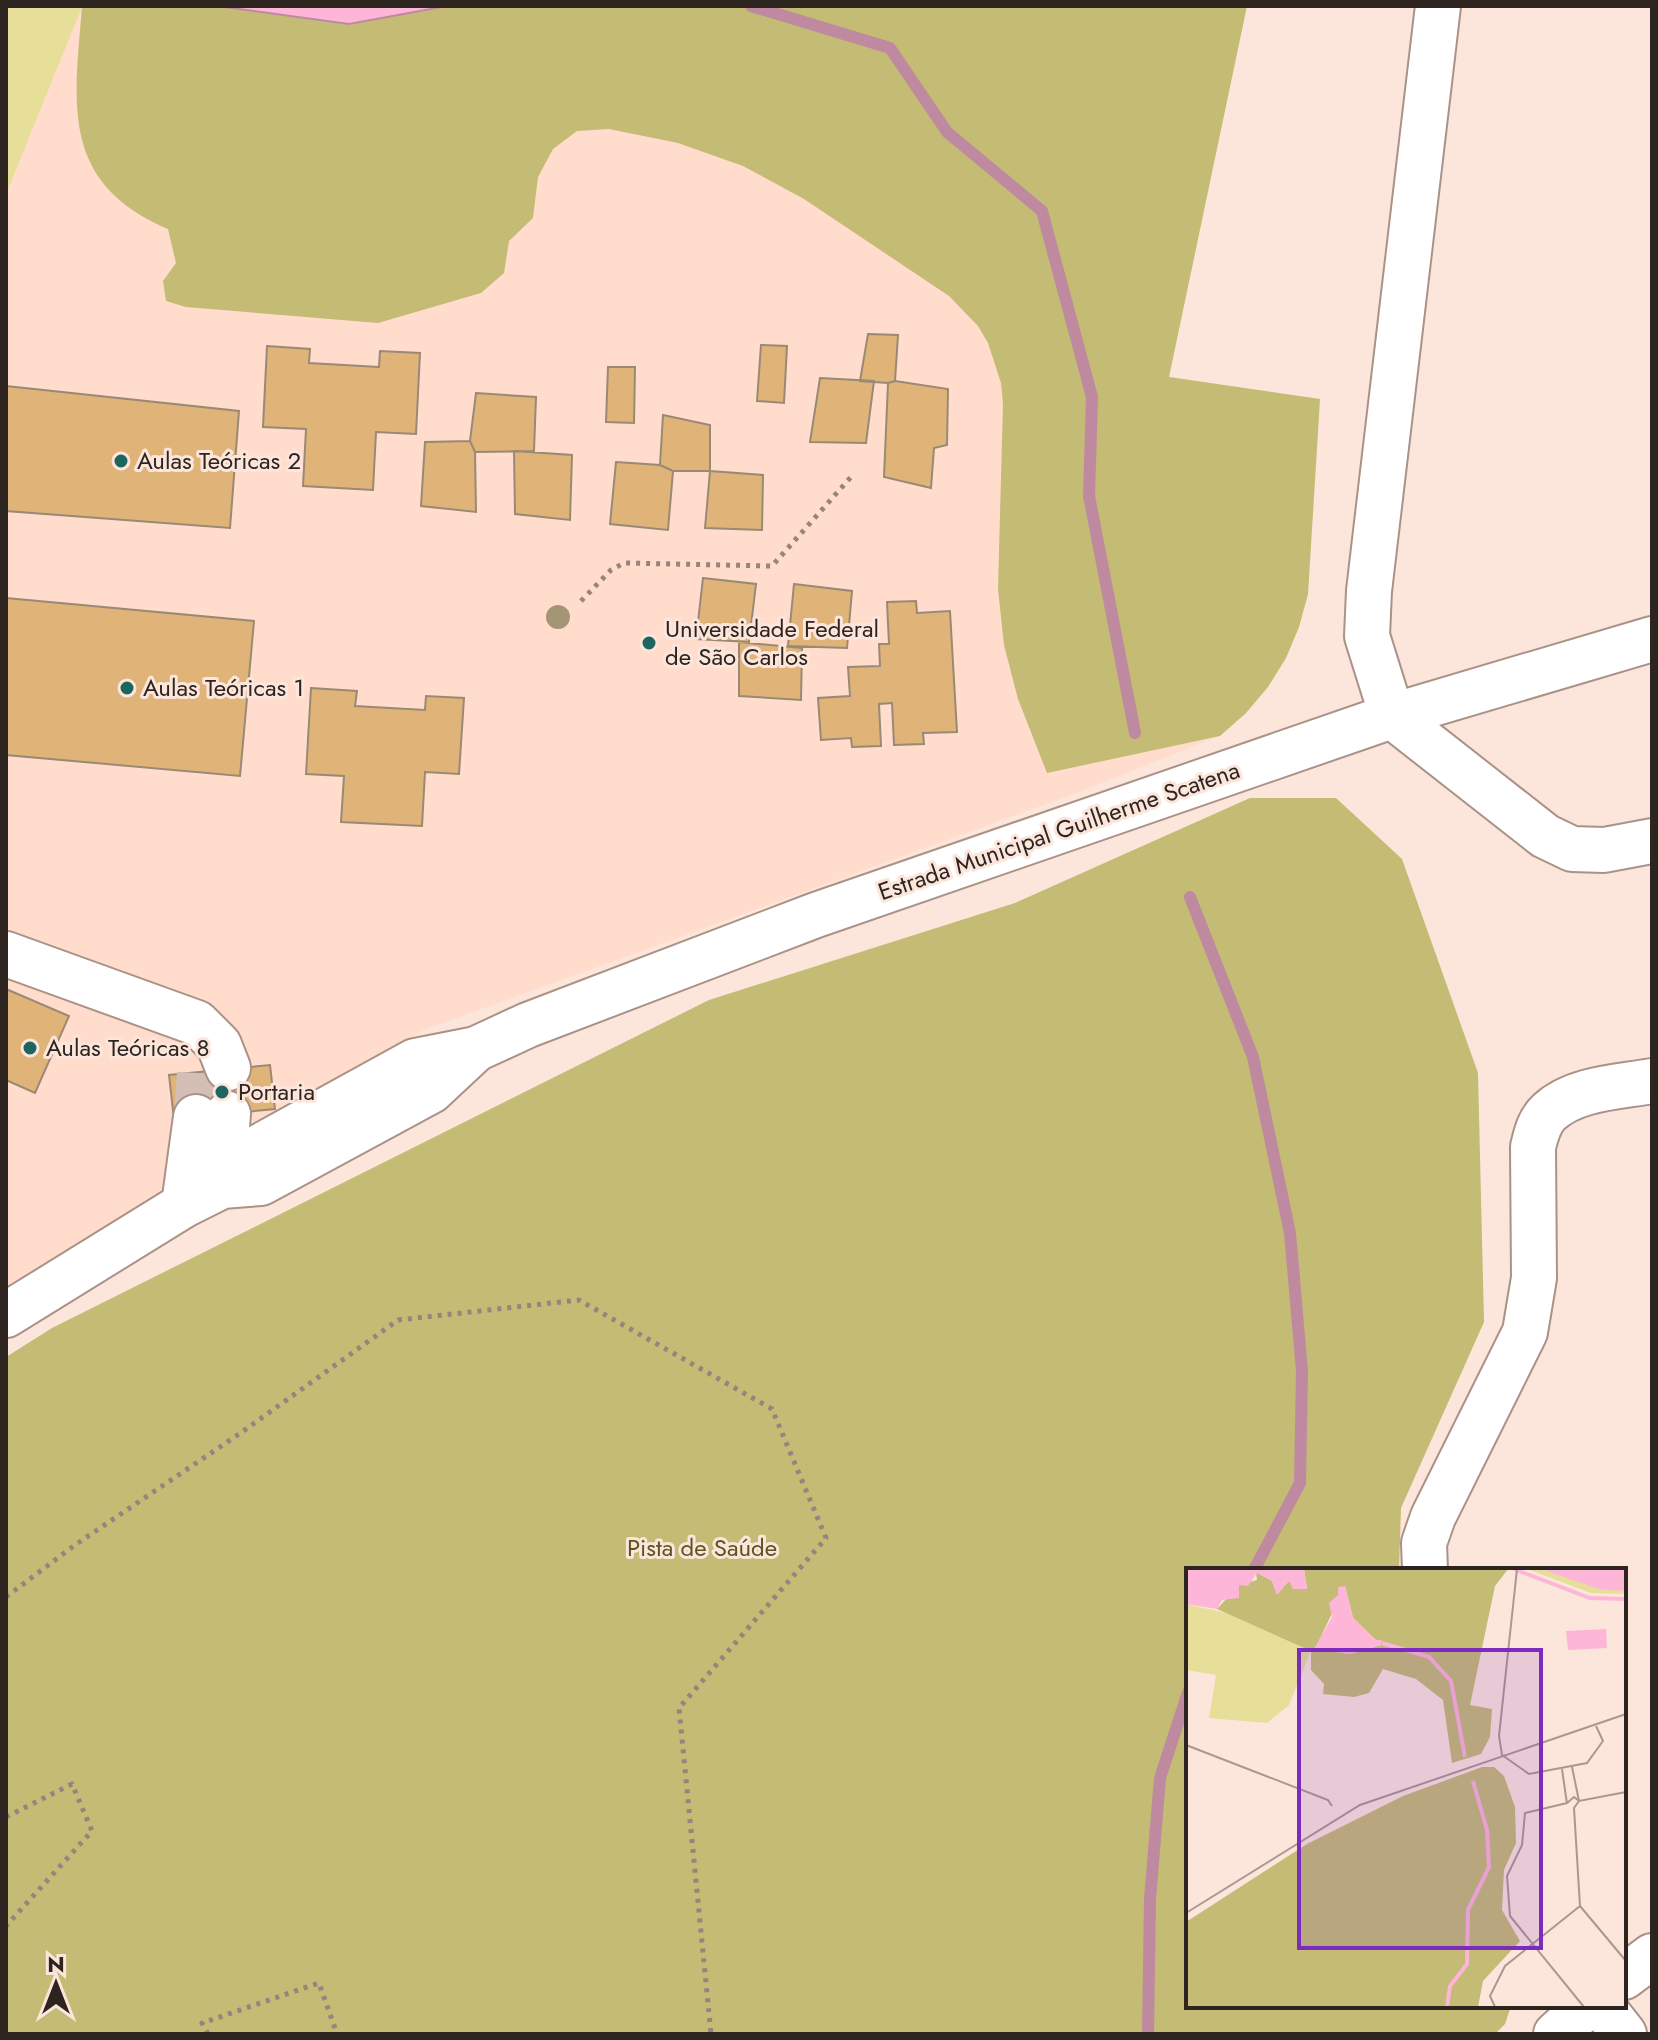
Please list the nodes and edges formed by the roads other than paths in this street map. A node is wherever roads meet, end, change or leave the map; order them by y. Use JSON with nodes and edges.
{"nodes":[{"id":1,"x":1438,"y":6,"type":"edge"},
{"id":2,"x":1652,"y":639,"type":"edge"},
{"id":3,"x":1392,"y":716,"type":"junction"},
{"id":4,"x":1652,"y":841,"type":"edge"},
{"id":5,"x":6,"y":954,"type":"edge"},
{"id":6,"x":214,"y":1070,"type":"tunnel mouth"},
{"id":7,"x":1652,"y":1081,"type":"edge"},
{"id":8,"x":212,"y":1115,"type":"tunnel mouth"},
{"id":9,"x":203,"y":1196,"type":"junction"},
{"id":10,"x":6,"y":1315,"type":"edge"},
{"id":11,"x":1425,"y":1568,"type":"edge"},
{"id":12,"x":1652,"y":1956,"type":"edge"},
{"id":13,"x":1626,"y":1976,"type":"edge"},
{"id":14,"x":1585,"y":2008,"type":"edge"},
{"id":15,"x":1604,"y":2008,"type":"edge"},
{"id":16,"x":1556,"y":2034,"type":"edge"},
{"id":17,"x":1624,"y":2034,"type":"edge"}],
"edges":[{"from":1,"to":3,"type":"main road"},
{"from":2,"to":3,"type":"main road","name":"Estrada Municipal Guilherme Scatena"},
{"from":3,"to":4,"type":"main road"},
{"from":3,"to":9,"type":"main road","name":"Estrada Municipal Guilherme Scatena"},
{"from":5,"to":6,"type":"main road"},
{"from":7,"to":11,"type":"main road"},
{"from":8,"to":9,"type":"main road"},
{"from":9,"to":10,"type":"main road","name":"Estrada Municipal Guilherme Scatena"},
{"from":12,"to":13,"type":"main road"},
{"from":14,"to":16,"type":"main road"},
{"from":15,"to":17,"type":"main road"}]}
